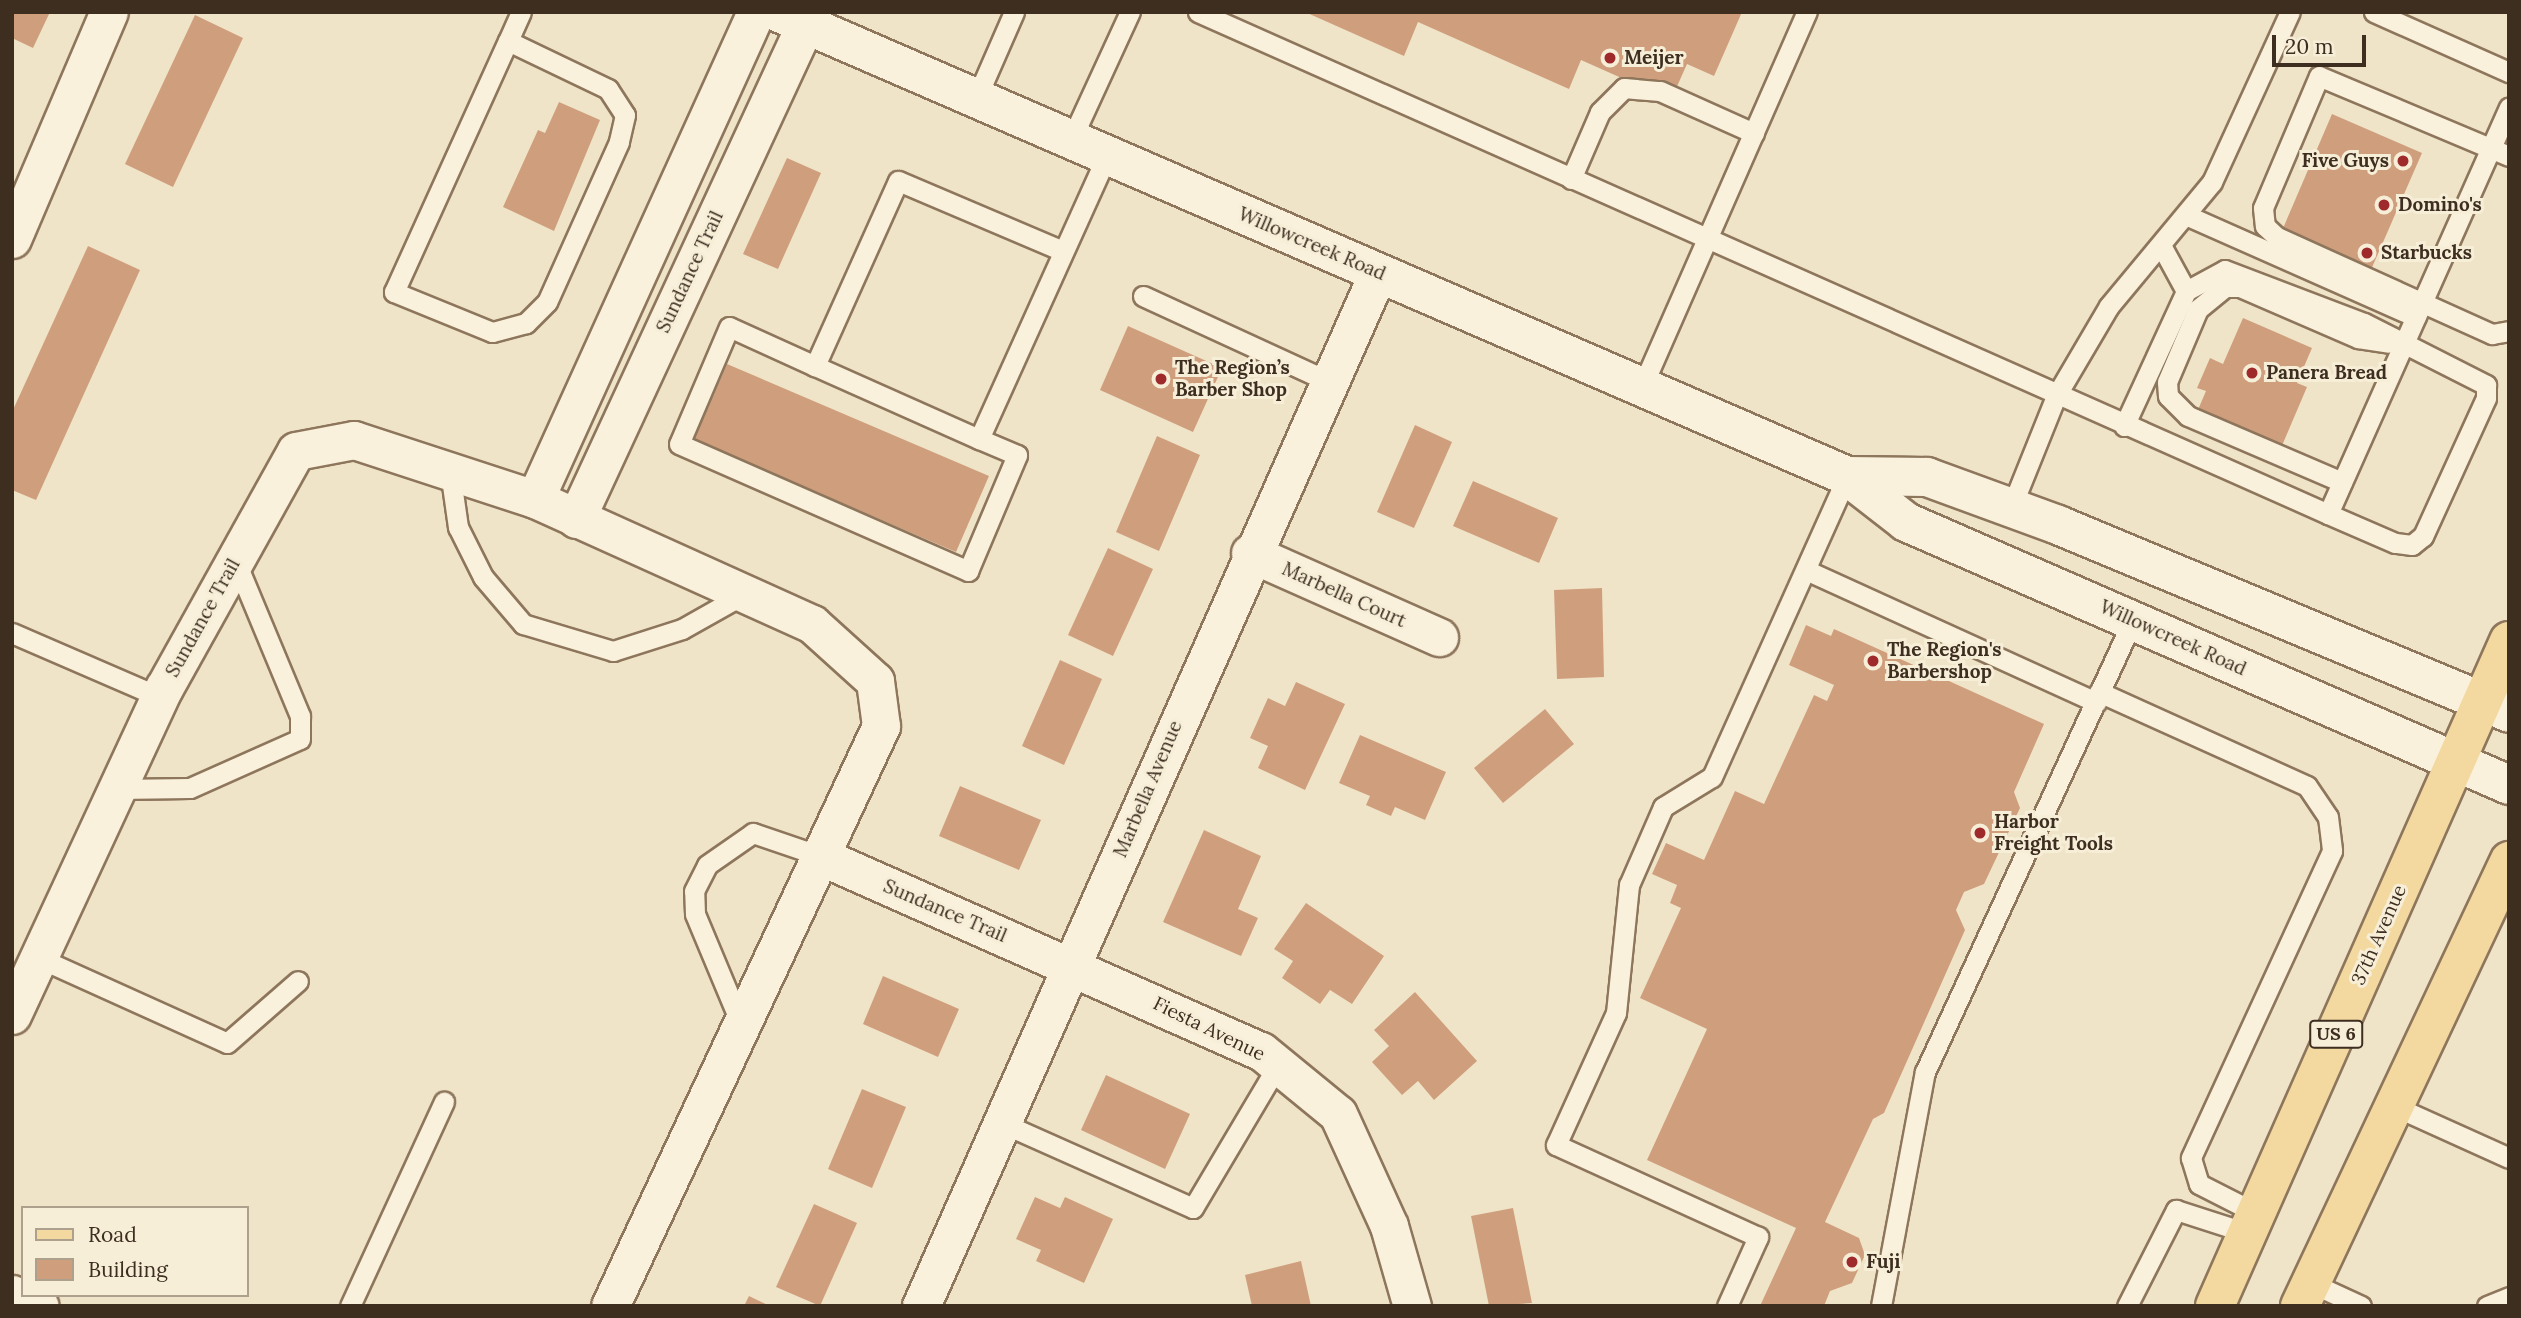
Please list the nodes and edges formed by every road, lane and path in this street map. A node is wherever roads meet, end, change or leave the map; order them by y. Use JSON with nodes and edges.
{"nodes":[{"id":1,"x":109,"y":12,"type":"edge"},
{"id":2,"x":521,"y":12,"type":"edge"},
{"id":3,"x":756,"y":12,"type":"edge"},
{"id":4,"x":1014,"y":12,"type":"edge"},
{"id":5,"x":1130,"y":12,"type":"edge"},
{"id":6,"x":1198,"y":12,"type":"edge"},
{"id":7,"x":1807,"y":12,"type":"edge"},
{"id":8,"x":2290,"y":12,"type":"edge"},
{"id":9,"x":2374,"y":12,"type":"edge"},
{"id":10,"x":791,"y":18,"type":"edge"},
{"id":11,"x":508,"y":41,"type":"junction"},
{"id":12,"x":2509,"y":72,"type":"edge"},
{"id":13,"x":976,"y":99,"type":"junction"},
{"id":14,"x":2509,"y":108,"type":"edge"},
{"id":15,"x":1754,"y":133,"type":"junction"},
{"id":16,"x":1071,"y":140,"type":"junction"},
{"id":17,"x":2500,"y":152,"type":"edge"},
{"id":18,"x":1107,"y":155,"type":"junction"},
{"id":19,"x":1571,"y":179,"type":"junction"},
{"id":20,"x":2188,"y":216,"type":"junction"},
{"id":21,"x":12,"y":239,"type":"edge"},
{"id":22,"x":1707,"y":240,"type":"junction"},
{"id":23,"x":2162,"y":247,"type":"junction"},
{"id":24,"x":1063,"y":251,"type":"junction"},
{"id":25,"x":1378,"y":273,"type":"junction"},
{"id":26,"x":2186,"y":291,"type":"junction"},
{"id":27,"x":1143,"y":296,"type":"dead end"},
{"id":28,"x":2419,"y":310,"type":"junction"},
{"id":29,"x":2509,"y":331,"type":"edge"},
{"id":30,"x":2403,"y":345,"type":"junction"},
{"id":31,"x":815,"y":366,"type":"junction"},
{"id":32,"x":1328,"y":381,"type":"junction"},
{"id":33,"x":1642,"y":387,"type":"junction"},
{"id":34,"x":2056,"y":396,"type":"junction"},
{"id":35,"x":2124,"y":426,"type":"junction"},
{"id":36,"x":979,"y":439,"type":"junction"},
{"id":37,"x":450,"y":471,"type":"junction"},
{"id":38,"x":1847,"y":475,"type":"junction"},
{"id":39,"x":2342,"y":482,"type":"junction"},
{"id":40,"x":534,"y":499,"type":"junction"},
{"id":41,"x":2011,"y":508,"type":"junction"},
{"id":42,"x":2328,"y":514,"type":"junction"},
{"id":43,"x":576,"y":519,"type":"junction"},
{"id":44,"x":1250,"y":553,"type":"junction"},
{"id":45,"x":235,"y":560,"type":"junction"},
{"id":46,"x":1806,"y":570,"type":"junction"},
{"id":47,"x":744,"y":594,"type":"junction"},
{"id":48,"x":2132,"y":621,"type":"junction"},
{"id":49,"x":12,"y":633,"type":"edge"},
{"id":50,"x":1439,"y":637,"type":"dead end"},
{"id":51,"x":2509,"y":641,"type":"edge"},
{"id":52,"x":160,"y":697,"type":"junction"},
{"id":53,"x":2098,"y":697,"type":"junction"},
{"id":54,"x":2495,"y":707,"type":"edge"},
{"id":55,"x":2456,"y":762,"type":"junction"},
{"id":56,"x":2509,"y":785,"type":"edge"},
{"id":57,"x":117,"y":789,"type":"junction"},
{"id":58,"x":820,"y":856,"type":"junction"},
{"id":59,"x":2509,"y":861,"type":"edge"},
{"id":60,"x":39,"y":958,"type":"junction"},
{"id":61,"x":1071,"y":965,"type":"junction"},
{"id":62,"x":298,"y":981,"type":"dead end"},
{"id":63,"x":12,"y":1016,"type":"edge"},
{"id":64,"x":742,"y":1025,"type":"junction"},
{"id":65,"x":1278,"y":1065,"type":"junction"},
{"id":66,"x":444,"y":1102,"type":"dead end"},
{"id":67,"x":2394,"y":1106,"type":"junction"},
{"id":68,"x":1002,"y":1123,"type":"junction"},
{"id":69,"x":2509,"y":1158,"type":"edge"},
{"id":70,"x":2251,"y":1223,"type":"junction"},
{"id":71,"x":12,"y":1294,"type":"edge"},
{"id":72,"x":2306,"y":1294,"type":"edge"},
{"id":73,"x":2509,"y":1297,"type":"edge"},
{"id":74,"x":40,"y":1306,"type":"edge"},
{"id":75,"x":349,"y":1306,"type":"edge"},
{"id":76,"x":610,"y":1306,"type":"edge"},
{"id":77,"x":921,"y":1306,"type":"edge"},
{"id":78,"x":1412,"y":1306,"type":"edge"},
{"id":79,"x":1727,"y":1306,"type":"edge"},
{"id":80,"x":1881,"y":1306,"type":"edge"},
{"id":81,"x":2127,"y":1306,"type":"edge"},
{"id":82,"x":2215,"y":1306,"type":"edge"},
{"id":83,"x":2361,"y":1306,"type":"edge"},
{"id":84,"x":2487,"y":1306,"type":"edge"}],
"edges":[{"from":1,"to":21,"type":"street"},
{"from":2,"to":11,"type":"lane"},
{"from":3,"to":40,"type":"street"},
{"from":4,"to":13,"type":"lane"},
{"from":5,"to":16,"type":"lane"},
{"from":6,"to":19,"type":"lane"},
{"from":7,"to":15,"type":"lane"},
{"from":8,"to":20,"type":"lane"},
{"from":9,"to":12,"type":"lane"},
{"from":10,"to":13,"type":"main road","name":"Willowcreek Road"},
{"from":10,"to":43,"type":"street","name":"Sundance Trail"},
{"from":11,"to":11,"type":"lane"},
{"from":13,"to":16,"type":"main road","name":"Willowcreek Road"},
{"from":14,"to":17,"type":"lane"},
{"from":15,"to":19,"type":"lane"},
{"from":15,"to":22,"type":"lane"},
{"from":16,"to":18,"type":"main road","name":"Willowcreek Road"},
{"from":17,"to":28,"type":"lane"},
{"from":17,"to":28,"type":"lane"},
{"from":18,"to":24,"type":"lane"},
{"from":18,"to":25,"type":"main road","name":"Willowcreek Road"},
{"from":19,"to":22,"type":"lane"},
{"from":20,"to":23,"type":"lane"},
{"from":20,"to":28,"type":"lane"},
{"from":22,"to":33,"type":"lane"},
{"from":22,"to":34,"type":"lane"},
{"from":23,"to":26,"type":"lane"},
{"from":23,"to":34,"type":"lane"},
{"from":24,"to":31,"type":"lane"},
{"from":24,"to":36,"type":"lane"},
{"from":25,"to":32,"type":"street","name":"Marbella Avenue"},
{"from":25,"to":33,"type":"main road","name":"Willowcreek Road"},
{"from":26,"to":30,"type":"lane"},
{"from":26,"to":35,"type":"lane"},
{"from":27,"to":32,"type":"lane"},
{"from":28,"to":29,"type":"lane"},
{"from":28,"to":30,"type":"lane"},
{"from":30,"to":39,"type":"lane"},
{"from":30,"to":39,"type":"lane"},
{"from":30,"to":42,"type":"lane"},
{"from":31,"to":36,"type":"lane"},
{"from":31,"to":36,"type":"lane"},
{"from":32,"to":44,"type":"street","name":"Marbella Avenue"},
{"from":33,"to":38,"type":"main road","name":"Willowcreek Road"},
{"from":34,"to":35,"type":"lane"},
{"from":34,"to":41,"type":"lane"},
{"from":35,"to":42,"type":"lane"},
{"from":37,"to":40,"type":"street","name":"Sundance Trail"},
{"from":37,"to":45,"type":"street","name":"Sundance Trail"},
{"from":37,"to":47,"type":"lane"},
{"from":38,"to":41,"type":"main road","name":"Willowcreek Road"},
{"from":38,"to":46,"type":"lane"},
{"from":38,"to":48,"type":"main road","name":"Willowcreek Road"},
{"from":39,"to":42,"type":"lane"},
{"from":40,"to":43,"type":"street","name":"Sundance Trail"},
{"from":41,"to":54,"type":"main road","name":"Willowcreek Road"},
{"from":43,"to":47,"type":"street","name":"Sundance Trail"},
{"from":44,"to":50,"type":"street","name":"Marbella Court"},
{"from":44,"to":61,"type":"street","name":"Marbella Avenue"},
{"from":45,"to":52,"type":"street","name":"Sundance Trail"},
{"from":45,"to":57,"type":"lane"},
{"from":46,"to":53,"type":"lane"},
{"from":46,"to":79,"type":"lane"},
{"from":47,"to":58,"type":"street","name":"Sundance Trail"},
{"from":48,"to":53,"type":"lane"},
{"from":48,"to":55,"type":"main road","name":"Willowcreek Road"},
{"from":49,"to":52,"type":"lane"},
{"from":51,"to":54,"type":"main road","name":"37th Avenue","number":"US 6"},
{"from":52,"to":57,"type":"street","name":"Sundance Trail"},
{"from":53,"to":70,"type":"lane"},
{"from":53,"to":80,"type":"lane"},
{"from":54,"to":55,"type":"main road","name":"37th Avenue","number":"US 6"},
{"from":55,"to":56,"type":"main road","name":"Willowcreek Road"},
{"from":55,"to":70,"type":"main road","name":"37th Avenue","number":"US 6"},
{"from":57,"to":60,"type":"street","name":"Sundance Trail"},
{"from":58,"to":61,"type":"street","name":"Sundance Trail"},
{"from":58,"to":64,"type":"street","name":"Sundance Trail"},
{"from":58,"to":64,"type":"lane"},
{"from":59,"to":67,"type":"main road"},
{"from":60,"to":62,"type":"lane"},
{"from":60,"to":63,"type":"street","name":"Sundance Trail"},
{"from":61,"to":65,"type":"street","name":"Fiesta Avenue"},
{"from":61,"to":68,"type":"street","name":"Marbella Avenue"},
{"from":64,"to":76,"type":"street","name":"Sundance Trail"},
{"from":65,"to":68,"type":"lane"},
{"from":65,"to":78,"type":"street","name":"Fiesta Avenue"},
{"from":66,"to":75,"type":"lane"},
{"from":67,"to":69,"type":"lane"},
{"from":67,"to":72,"type":"main road"},
{"from":68,"to":77,"type":"street","name":"Marbella Avenue"},
{"from":70,"to":81,"type":"lane"},
{"from":70,"to":82,"type":"main road","name":"37th Avenue","number":"US 6"},
{"from":71,"to":74,"type":"street"},
{"from":72,"to":83,"type":"lane"},
{"from":73,"to":84,"type":"lane"}]}
